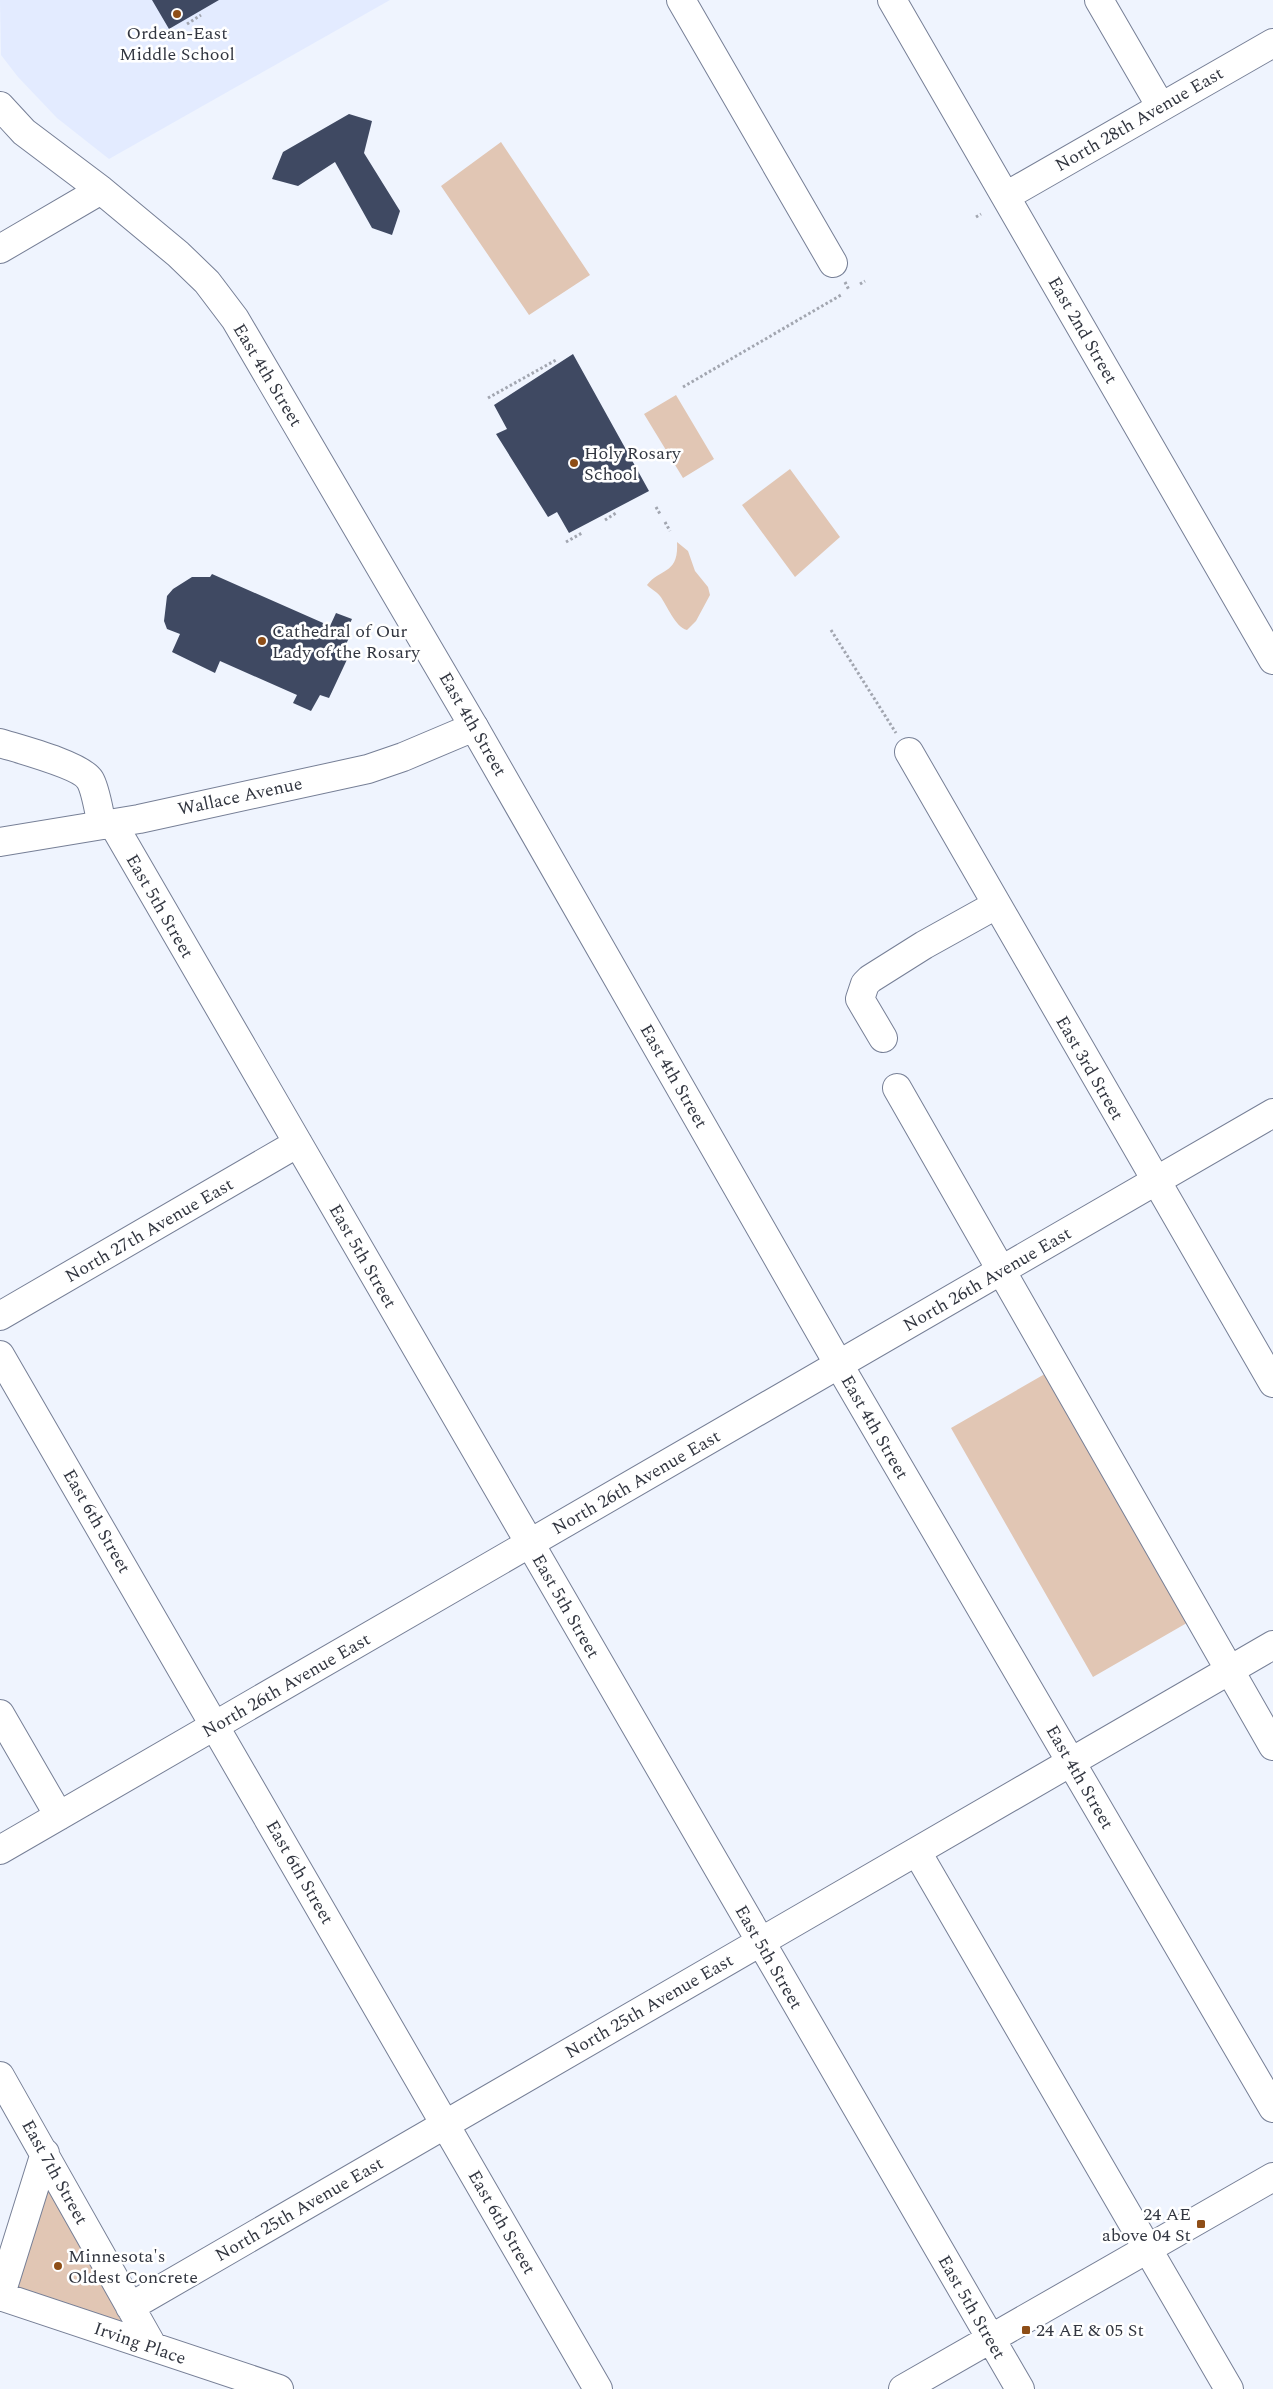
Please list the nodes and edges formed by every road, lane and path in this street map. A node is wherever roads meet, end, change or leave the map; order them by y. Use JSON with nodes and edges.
{"nodes":[{"id":1,"x":681,"y":0,"type":"edge"},
{"id":2,"x":892,"y":0,"type":"edge"},
{"id":3,"x":1099,"y":0,"type":"edge"},
{"id":4,"x":201,"y":15,"type":"dead end"},
{"id":5,"x":187,"y":24,"type":"dead end"},
{"id":6,"x":1273,"y":43,"type":"edge"},
{"id":7,"x":0,"y":106,"type":"edge"},
{"id":8,"x":1161,"y":107,"type":"junction"},
{"id":9,"x":101,"y":190,"type":"junction"},
{"id":10,"x":1006,"y":196,"type":"junction"},
{"id":11,"x":981,"y":214,"type":"dead end"},
{"id":12,"x":976,"y":217,"type":"dead end"},
{"id":13,"x":0,"y":248,"type":"edge"},
{"id":14,"x":833,"y":263,"type":"dead end"},
{"id":15,"x":865,"y":281,"type":"dead end"},
{"id":16,"x":860,"y":284,"type":"dead end"},
{"id":17,"x":841,"y":295,"type":"dead end"},
{"id":18,"x":556,"y":360,"type":"dead end"},
{"id":19,"x":683,"y":387,"type":"dead end"},
{"id":20,"x":488,"y":398,"type":"dead end"},
{"id":21,"x":656,"y":507,"type":"dead end"},
{"id":22,"x":616,"y":513,"type":"dead end"},
{"id":23,"x":660,"y":514,"type":"dead end"},
{"id":24,"x":605,"y":520,"type":"dead end"},
{"id":25,"x":665,"y":522,"type":"dead end"},
{"id":26,"x":670,"y":531,"type":"dead end"},
{"id":27,"x":582,"y":533,"type":"dead end"},
{"id":28,"x":566,"y":542,"type":"dead end"},
{"id":29,"x":831,"y":630,"type":"dead end"},
{"id":30,"x":1273,"y":660,"type":"edge"},
{"id":31,"x":474,"y":727,"type":"junction"},
{"id":32,"x":0,"y":743,"type":"edge"},
{"id":33,"x":909,"y":752,"type":"joint"},
{"id":34,"x":108,"y":825,"type":"junction"},
{"id":35,"x":0,"y":842,"type":"edge"},
{"id":36,"x":996,"y":905,"type":"junction"},
{"id":37,"x":883,"y":1038,"type":"dead end"},
{"id":38,"x":897,"y":1088,"type":"dead end"},
{"id":39,"x":1273,"y":1114,"type":"edge"},
{"id":40,"x":298,"y":1144,"type":"junction"},
{"id":41,"x":1155,"y":1182,"type":"junction"},
{"id":42,"x":1000,"y":1272,"type":"junction"},
{"id":43,"x":0,"y":1316,"type":"edge"},
{"id":44,"x":0,"y":1355,"type":"edge"},
{"id":45,"x":839,"y":1365,"type":"junction"},
{"id":46,"x":1273,"y":1383,"type":"edge"},
{"id":47,"x":530,"y":1544,"type":"junction"},
{"id":48,"x":1273,"y":1645,"type":"edge"},
{"id":49,"x":1229,"y":1670,"type":"junction"},
{"id":50,"x":0,"y":1714,"type":"edge"},
{"id":51,"x":215,"y":1726,"type":"junction"},
{"id":52,"x":1273,"y":1746,"type":"edge"},
{"id":53,"x":1071,"y":1761,"type":"junction"},
{"id":54,"x":59,"y":1816,"type":"junction"},
{"id":55,"x":0,"y":1850,"type":"edge"},
{"id":56,"x":918,"y":1852,"type":"junction"},
{"id":57,"x":760,"y":1941,"type":"junction"},
{"id":58,"x":0,"y":2076,"type":"edge"},
{"id":59,"x":1273,"y":2108,"type":"edge"},
{"id":60,"x":446,"y":2125,"type":"junction"},
{"id":61,"x":44,"y":2153,"type":"junction"},
{"id":62,"x":1273,"y":2177,"type":"edge"},
{"id":63,"x":1148,"y":2249,"type":"junction"},
{"id":64,"x":0,"y":2296,"type":"edge"},
{"id":65,"x":130,"y":2307,"type":"junction"},
{"id":66,"x":990,"y":2338,"type":"junction"},
{"id":67,"x":153,"y":2347,"type":"junction"},
{"id":68,"x":279,"y":2389,"type":"edge"},
{"id":69,"x":598,"y":2389,"type":"edge"},
{"id":70,"x":903,"y":2389,"type":"edge"},
{"id":71,"x":1020,"y":2389,"type":"edge"},
{"id":72,"x":1229,"y":2389,"type":"edge"}],
"edges":[{"from":1,"to":14,"type":"street"},
{"from":2,"to":10,"type":"street","name":"East 2nd Street"},
{"from":3,"to":8,"type":"street"},
{"from":4,"to":5,"type":"path"},
{"from":6,"to":8,"type":"street","name":"North 28th Avenue East"},
{"from":7,"to":9,"type":"street","name":"East 4th Street"},
{"from":8,"to":10,"type":"street","name":"North 28th Avenue East"},
{"from":9,"to":13,"type":"street"},
{"from":9,"to":31,"type":"street","name":"East 4th Street"},
{"from":10,"to":30,"type":"street","name":"East 2nd Street"},
{"from":11,"to":12,"type":"path"},
{"from":15,"to":16,"type":"path"},
{"from":17,"to":19,"type":"path"},
{"from":18,"to":20,"type":"path"},
{"from":21,"to":23,"type":"path"},
{"from":22,"to":24,"type":"path"},
{"from":25,"to":26,"type":"path"},
{"from":27,"to":28,"type":"path"},
{"from":29,"to":33,"type":"path"},
{"from":31,"to":34,"type":"street","name":"Wallace Avenue"},
{"from":31,"to":45,"type":"street","name":"East 4th Street"},
{"from":32,"to":34,"type":"street","name":"East 5th Street"},
{"from":33,"to":36,"type":"street","name":"East 3rd Street"},
{"from":34,"to":35,"type":"street","name":"Wallace Avenue"},
{"from":34,"to":40,"type":"street","name":"East 5th Street"},
{"from":36,"to":37,"type":"street"},
{"from":36,"to":41,"type":"street","name":"East 3rd Street"},
{"from":38,"to":42,"type":"street"},
{"from":39,"to":41,"type":"street","name":"North 26th Avenue East"},
{"from":40,"to":43,"type":"street","name":"North 27th Avenue East"},
{"from":40,"to":47,"type":"street","name":"East 5th Street"},
{"from":41,"to":42,"type":"street","name":"North 26th Avenue East"},
{"from":41,"to":46,"type":"street","name":"East 3rd Street"},
{"from":42,"to":45,"type":"street","name":"North 26th Avenue East"},
{"from":42,"to":49,"type":"street"},
{"from":44,"to":51,"type":"street","name":"East 6th Street"},
{"from":45,"to":47,"type":"street","name":"North 26th Avenue East"},
{"from":45,"to":53,"type":"street","name":"East 4th Street"},
{"from":47,"to":51,"type":"street","name":"North 26th Avenue East"},
{"from":47,"to":57,"type":"street","name":"East 5th Street"},
{"from":48,"to":49,"type":"street","name":"North 25th Avenue East"},
{"from":49,"to":52,"type":"street"},
{"from":49,"to":53,"type":"street","name":"North 25th Avenue East"},
{"from":50,"to":54,"type":"street"},
{"from":51,"to":54,"type":"street","name":"North 26th Avenue East"},
{"from":51,"to":60,"type":"street","name":"East 6th Street"},
{"from":53,"to":56,"type":"street","name":"North 25th Avenue East"},
{"from":53,"to":59,"type":"street","name":"East 4th Street"},
{"from":54,"to":55,"type":"street","name":"North 26th Avenue East"},
{"from":56,"to":57,"type":"street","name":"North 25th Avenue East"},
{"from":56,"to":63,"type":"street"},
{"from":57,"to":60,"type":"street","name":"North 25th Avenue East"},
{"from":57,"to":66,"type":"street","name":"East 5th Street"},
{"from":58,"to":61,"type":"street","name":"East 7th Street"},
{"from":60,"to":65,"type":"street","name":"North 25th Avenue East"},
{"from":60,"to":69,"type":"street","name":"East 6th Street"},
{"from":61,"to":64,"type":"street"},
{"from":61,"to":65,"type":"street","name":"East 7th Street"},
{"from":62,"to":63,"type":"street"},
{"from":63,"to":66,"type":"street"},
{"from":63,"to":72,"type":"street"},
{"from":64,"to":67,"type":"street","name":"Irving Place"},
{"from":65,"to":67,"type":"street","name":"East 7th Street"},
{"from":66,"to":70,"type":"street"},
{"from":66,"to":71,"type":"street","name":"East 5th Street"},
{"from":67,"to":68,"type":"street","name":"Irving Place"}]}
